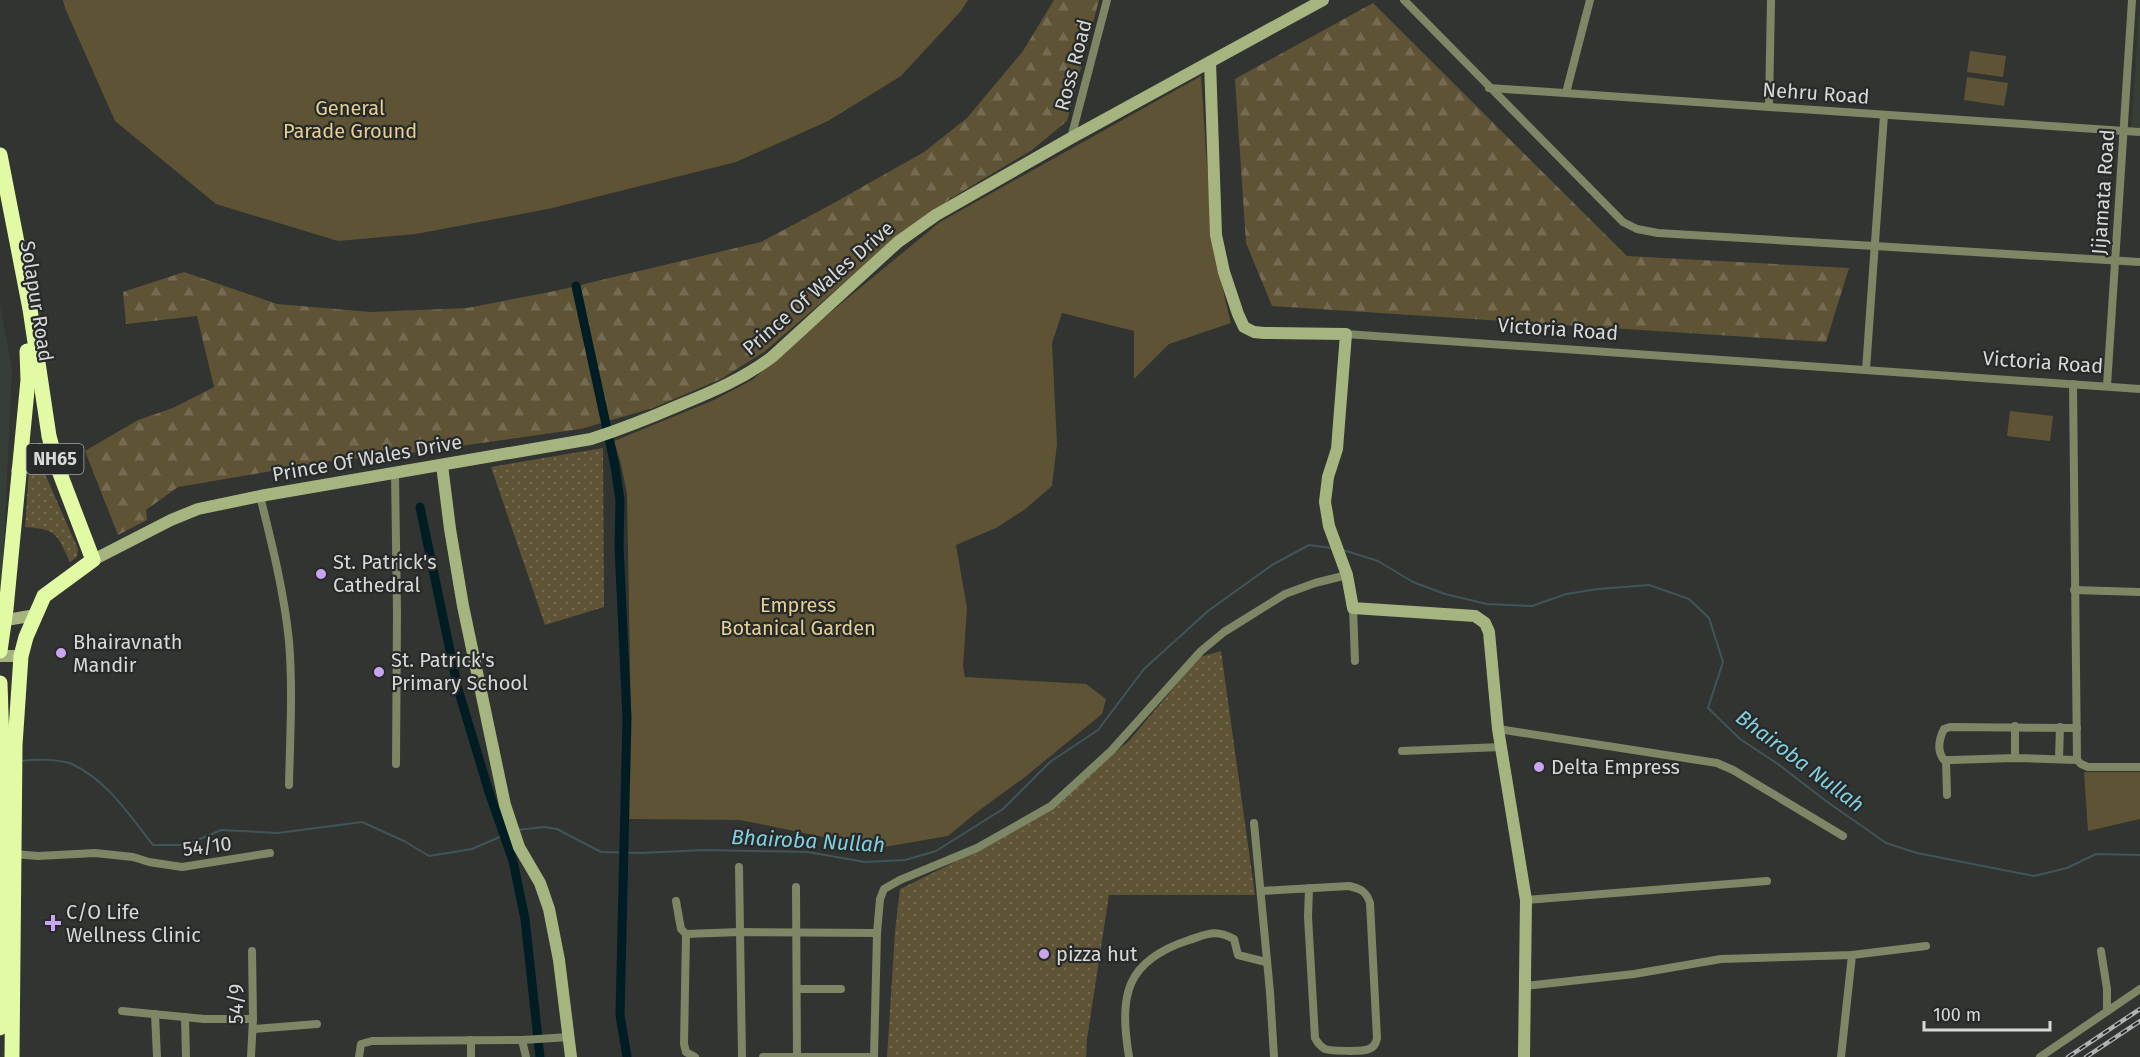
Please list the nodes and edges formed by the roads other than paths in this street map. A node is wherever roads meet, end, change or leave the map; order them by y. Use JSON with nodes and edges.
{"nodes":[{"id":1,"x":1107,"y":0,"type":"edge"},
{"id":2,"x":1323,"y":0,"type":"edge"},
{"id":3,"x":1404,"y":0,"type":"edge"},
{"id":4,"x":1590,"y":0,"type":"edge"},
{"id":5,"x":1770,"y":0,"type":"edge"},
{"id":6,"x":2132,"y":0,"type":"edge"},
{"id":7,"x":1210,"y":62,"type":"junction"},
{"id":8,"x":1490,"y":88,"type":"junction"},
{"id":9,"x":1566,"y":93,"type":"junction"},
{"id":10,"x":1769,"y":107,"type":"junction"},
{"id":11,"x":1884,"y":115,"type":"junction"},
{"id":12,"x":2123,"y":131,"type":"junction"},
{"id":13,"x":2140,"y":132,"type":"edge"},
{"id":14,"x":1071,"y":138,"type":"junction"},
{"id":15,"x":0,"y":155,"type":"edge"},
{"id":16,"x":0,"y":210,"type":"edge"},
{"id":17,"x":1875,"y":245,"type":"junction"},
{"id":18,"x":2115,"y":261,"type":"junction"},
{"id":19,"x":2140,"y":262,"type":"edge"},
{"id":20,"x":1346,"y":334,"type":"junction"},
{"id":21,"x":1866,"y":370,"type":"junction"},
{"id":22,"x":2073,"y":384,"type":"junction"},
{"id":23,"x":2107,"y":386,"type":"junction"},
{"id":24,"x":2140,"y":388,"type":"edge"},
{"id":25,"x":25,"y":408,"type":"junction"},
{"id":26,"x":45,"y":410,"type":"junction"},
{"id":27,"x":56,"y":463,"type":"junction"},
{"id":28,"x":442,"y":465,"type":"junction"},
{"id":29,"x":19,"y":470,"type":"junction"},
{"id":30,"x":395,"y":472,"type":"junction"},
{"id":31,"x":260,"y":496,"type":"junction"},
{"id":32,"x":93,"y":560,"type":"junction"},
{"id":33,"x":1345,"y":570,"type":"junction"},
{"id":34,"x":2074,"y":590,"type":"junction"},
{"id":35,"x":2140,"y":592,"type":"edge"},
{"id":36,"x":1353,"y":608,"type":"junction"},
{"id":37,"x":3,"y":615,"type":"edge"},
{"id":38,"x":36,"y":615,"type":"junction"},
{"id":39,"x":0,"y":651,"type":"edge"},
{"id":40,"x":0,"y":656,"type":"edge"},
{"id":41,"x":21,"y":656,"type":"junction"},
{"id":42,"x":1355,"y":661,"type":"dead end"},
{"id":43,"x":0,"y":683,"type":"edge"},
{"id":44,"x":2015,"y":726,"type":"junction"},
{"id":45,"x":2060,"y":727,"type":"junction"},
{"id":46,"x":2077,"y":728,"type":"junction"},
{"id":47,"x":1498,"y":729,"type":"junction"},
{"id":48,"x":8,"y":745,"type":"junction"},
{"id":49,"x":1501,"y":747,"type":"junction"},
{"id":50,"x":1402,"y":751,"type":"dead end"},
{"id":51,"x":2015,"y":758,"type":"junction"},
{"id":52,"x":2059,"y":759,"type":"junction"},
{"id":53,"x":1946,"y":760,"type":"junction"},
{"id":54,"x":2077,"y":760,"type":"junction"},
{"id":55,"x":396,"y":764,"type":"dead end"},
{"id":56,"x":2140,"y":767,"type":"edge"},
{"id":57,"x":8,"y":779,"type":"junction"},
{"id":58,"x":289,"y":785,"type":"dead end"},
{"id":59,"x":1947,"y":795,"type":"dead end"},
{"id":60,"x":1254,"y":824,"type":"dead end"},
{"id":61,"x":1843,"y":836,"type":"dead end"},
{"id":62,"x":270,"y":853,"type":"dead end"},
{"id":63,"x":14,"y":854,"type":"junction"},
{"id":64,"x":739,"y":867,"type":"dead end"},
{"id":65,"x":1767,"y":881,"type":"dead end"},
{"id":66,"x":796,"y":887,"type":"dead end"},
{"id":67,"x":1309,"y":888,"type":"junction"},
{"id":68,"x":1261,"y":891,"type":"junction"},
{"id":69,"x":1526,"y":900,"type":"junction"},
{"id":70,"x":676,"y":901,"type":"dead end"},
{"id":71,"x":740,"y":932,"type":"junction"},
{"id":72,"x":797,"y":933,"type":"junction"},
{"id":73,"x":877,"y":933,"type":"junction"},
{"id":74,"x":686,"y":934,"type":"junction"},
{"id":75,"x":1926,"y":946,"type":"dead end"},
{"id":76,"x":252,"y":951,"type":"dead end"},
{"id":77,"x":2101,"y":951,"type":"dead end"},
{"id":78,"x":1852,"y":955,"type":"junction"},
{"id":79,"x":1,"y":960,"type":"edge"},
{"id":80,"x":1266,"y":962,"type":"junction"},
{"id":81,"x":1525,"y":986,"type":"junction"},
{"id":82,"x":797,"y":989,"type":"junction"},
{"id":83,"x":841,"y":989,"type":"dead end"},
{"id":84,"x":2140,"y":989,"type":"edge"},
{"id":85,"x":122,"y":1011,"type":"dead end"},
{"id":86,"x":2106,"y":1011,"type":"junction"},
{"id":87,"x":155,"y":1014,"type":"junction"},
{"id":88,"x":185,"y":1017,"type":"junction"},
{"id":89,"x":253,"y":1019,"type":"junction"},
{"id":90,"x":317,"y":1024,"type":"dead end"},
{"id":91,"x":0,"y":1028,"type":"edge"},
{"id":92,"x":253,"y":1029,"type":"junction"},
{"id":93,"x":564,"y":1037,"type":"junction"},
{"id":94,"x":526,"y":1039,"type":"junction"},
{"id":95,"x":471,"y":1040,"type":"junction"},
{"id":96,"x":1349,"y":1054,"type":"edge"},
{"id":97,"x":12,"y":1057,"type":"edge"},
{"id":98,"x":157,"y":1057,"type":"edge"},
{"id":99,"x":186,"y":1057,"type":"edge"},
{"id":100,"x":251,"y":1057,"type":"edge"},
{"id":101,"x":359,"y":1057,"type":"edge"},
{"id":102,"x":471,"y":1057,"type":"edge"},
{"id":103,"x":526,"y":1057,"type":"edge"},
{"id":104,"x":571,"y":1057,"type":"edge"},
{"id":105,"x":695,"y":1057,"type":"edge"},
{"id":106,"x":742,"y":1057,"type":"edge"},
{"id":107,"x":763,"y":1057,"type":"edge"},
{"id":108,"x":797,"y":1057,"type":"edge"},
{"id":109,"x":874,"y":1057,"type":"edge"},
{"id":110,"x":1129,"y":1057,"type":"edge"},
{"id":111,"x":1274,"y":1057,"type":"edge"},
{"id":112,"x":1524,"y":1057,"type":"edge"},
{"id":113,"x":1841,"y":1057,"type":"edge"},
{"id":114,"x":2040,"y":1057,"type":"edge"}],
"edges":[{"from":1,"to":14,"type":"street","name":"Ross Road"},
{"from":2,"to":7,"type":"street","name":"Prince Of Wales Drive"},
{"from":3,"to":8,"type":"street"},
{"from":4,"to":9,"type":"street"},
{"from":5,"to":10,"type":"street"},
{"from":6,"to":12,"type":"street","name":"Jijamata Road"},
{"from":7,"to":14,"type":"street","name":"Prince Of Wales Drive"},
{"from":7,"to":20,"type":"street","name":"Victoria Road"},
{"from":8,"to":9,"type":"street","name":"Nehru Road"},
{"from":8,"to":17,"type":"street"},
{"from":9,"to":10,"type":"street","name":"Nehru Road"},
{"from":10,"to":11,"type":"street","name":"Nehru Road"},
{"from":11,"to":12,"type":"street","name":"Nehru Road"},
{"from":11,"to":17,"type":"street"},
{"from":12,"to":13,"type":"street","name":"Nehru Road"},
{"from":12,"to":18,"type":"street","name":"Jijamata Road"},
{"from":14,"to":28,"type":"street","name":"Prince Of Wales Drive"},
{"from":15,"to":26,"type":"highway","name":"Solapur Road","number":"NH65"},
{"from":16,"to":25,"type":"highway","name":"Solapur Road","number":"NH65"},
{"from":17,"to":18,"type":"street"},
{"from":17,"to":21,"type":"street"},
{"from":18,"to":19,"type":"street"},
{"from":18,"to":23,"type":"street","name":"Jijamata Road"},
{"from":20,"to":21,"type":"street","name":"Victoria Road"},
{"from":20,"to":33,"type":"street"},
{"from":21,"to":22,"type":"street","name":"Victoria Road"},
{"from":22,"to":23,"type":"street","name":"Victoria Road"},
{"from":22,"to":34,"type":"street"},
{"from":23,"to":24,"type":"street","name":"Victoria Road"},
{"from":25,"to":26,"type":"highway"},
{"from":25,"to":29,"type":"highway","name":"Solapur Road","number":"NH65"},
{"from":26,"to":27,"type":"highway","name":"Solapur Road","number":"NH65"},
{"from":27,"to":29,"type":"highway"},
{"from":27,"to":32,"type":"highway","name":"Solapur Road","number":"NH65"},
{"from":28,"to":30,"type":"street","name":"Prince Of Wales Drive"},
{"from":28,"to":93,"type":"street"},
{"from":29,"to":37,"type":"highway","name":"Solapur Road","number":"NH65"},
{"from":30,"to":31,"type":"street","name":"Prince Of Wales Drive"},
{"from":30,"to":55,"type":"street"},
{"from":31,"to":32,"type":"street","name":"Prince Of Wales Drive"},
{"from":31,"to":58,"type":"street"},
{"from":32,"to":38,"type":"highway"},
{"from":33,"to":36,"type":"street"},
{"from":33,"to":73,"type":"street"},
{"from":34,"to":35,"type":"street"},
{"from":34,"to":46,"type":"street"},
{"from":36,"to":42,"type":"street"},
{"from":36,"to":47,"type":"street"},
{"from":37,"to":38,"type":"street"},
{"from":37,"to":39,"type":"highway","name":"Solapur Road","number":"NH65"},
{"from":38,"to":41,"type":"highway"},
{"from":40,"to":41,"type":"street"},
{"from":41,"to":48,"type":"highway"},
{"from":43,"to":48,"type":"highway"},
{"from":44,"to":45,"type":"street"},
{"from":44,"to":51,"type":"street"},
{"from":44,"to":53,"type":"street"},
{"from":45,"to":46,"type":"street"},
{"from":45,"to":52,"type":"street"},
{"from":46,"to":54,"type":"street"},
{"from":47,"to":49,"type":"street"},
{"from":47,"to":61,"type":"street"},
{"from":48,"to":57,"type":"highway"},
{"from":49,"to":50,"type":"street"},
{"from":49,"to":69,"type":"street"},
{"from":51,"to":52,"type":"street"},
{"from":51,"to":53,"type":"street"},
{"from":52,"to":54,"type":"street"},
{"from":53,"to":59,"type":"street"},
{"from":54,"to":56,"type":"street"},
{"from":57,"to":63,"type":"highway"},
{"from":57,"to":79,"type":"highway"},
{"from":60,"to":68,"type":"street"},
{"from":62,"to":63,"type":"street","name":"54/10"},
{"from":63,"to":97,"type":"highway"},
{"from":64,"to":71,"type":"street"},
{"from":65,"to":69,"type":"street"},
{"from":66,"to":72,"type":"street"},
{"from":67,"to":68,"type":"street"},
{"from":67,"to":96,"type":"street"},
{"from":67,"to":96,"type":"street"},
{"from":68,"to":80,"type":"street"},
{"from":69,"to":81,"type":"street"},
{"from":70,"to":74,"type":"street"},
{"from":71,"to":72,"type":"street"},
{"from":71,"to":74,"type":"street"},
{"from":71,"to":106,"type":"street"},
{"from":72,"to":73,"type":"street"},
{"from":72,"to":82,"type":"street"},
{"from":73,"to":109,"type":"street"},
{"from":74,"to":105,"type":"street"},
{"from":75,"to":78,"type":"street"},
{"from":76,"to":89,"type":"street","name":"54/9"},
{"from":77,"to":86,"type":"street"},
{"from":78,"to":81,"type":"street"},
{"from":78,"to":113,"type":"street"},
{"from":79,"to":91,"type":"highway"},
{"from":80,"to":110,"type":"street"},
{"from":80,"to":111,"type":"street"},
{"from":81,"to":112,"type":"street"},
{"from":82,"to":83,"type":"street"},
{"from":82,"to":108,"type":"street"},
{"from":84,"to":86,"type":"street"},
{"from":85,"to":87,"type":"street"},
{"from":86,"to":114,"type":"street"},
{"from":87,"to":88,"type":"street"},
{"from":87,"to":98,"type":"street"},
{"from":88,"to":89,"type":"street"},
{"from":88,"to":99,"type":"street"},
{"from":89,"to":92,"type":"street","name":"54/9"},
{"from":90,"to":92,"type":"street"},
{"from":92,"to":100,"type":"street","name":"54/9"},
{"from":93,"to":94,"type":"street"},
{"from":93,"to":104,"type":"street"},
{"from":94,"to":95,"type":"street"},
{"from":94,"to":103,"type":"street"},
{"from":95,"to":101,"type":"street"},
{"from":95,"to":102,"type":"street"},
{"from":107,"to":108,"type":"street"},
{"from":108,"to":109,"type":"street"}]}
